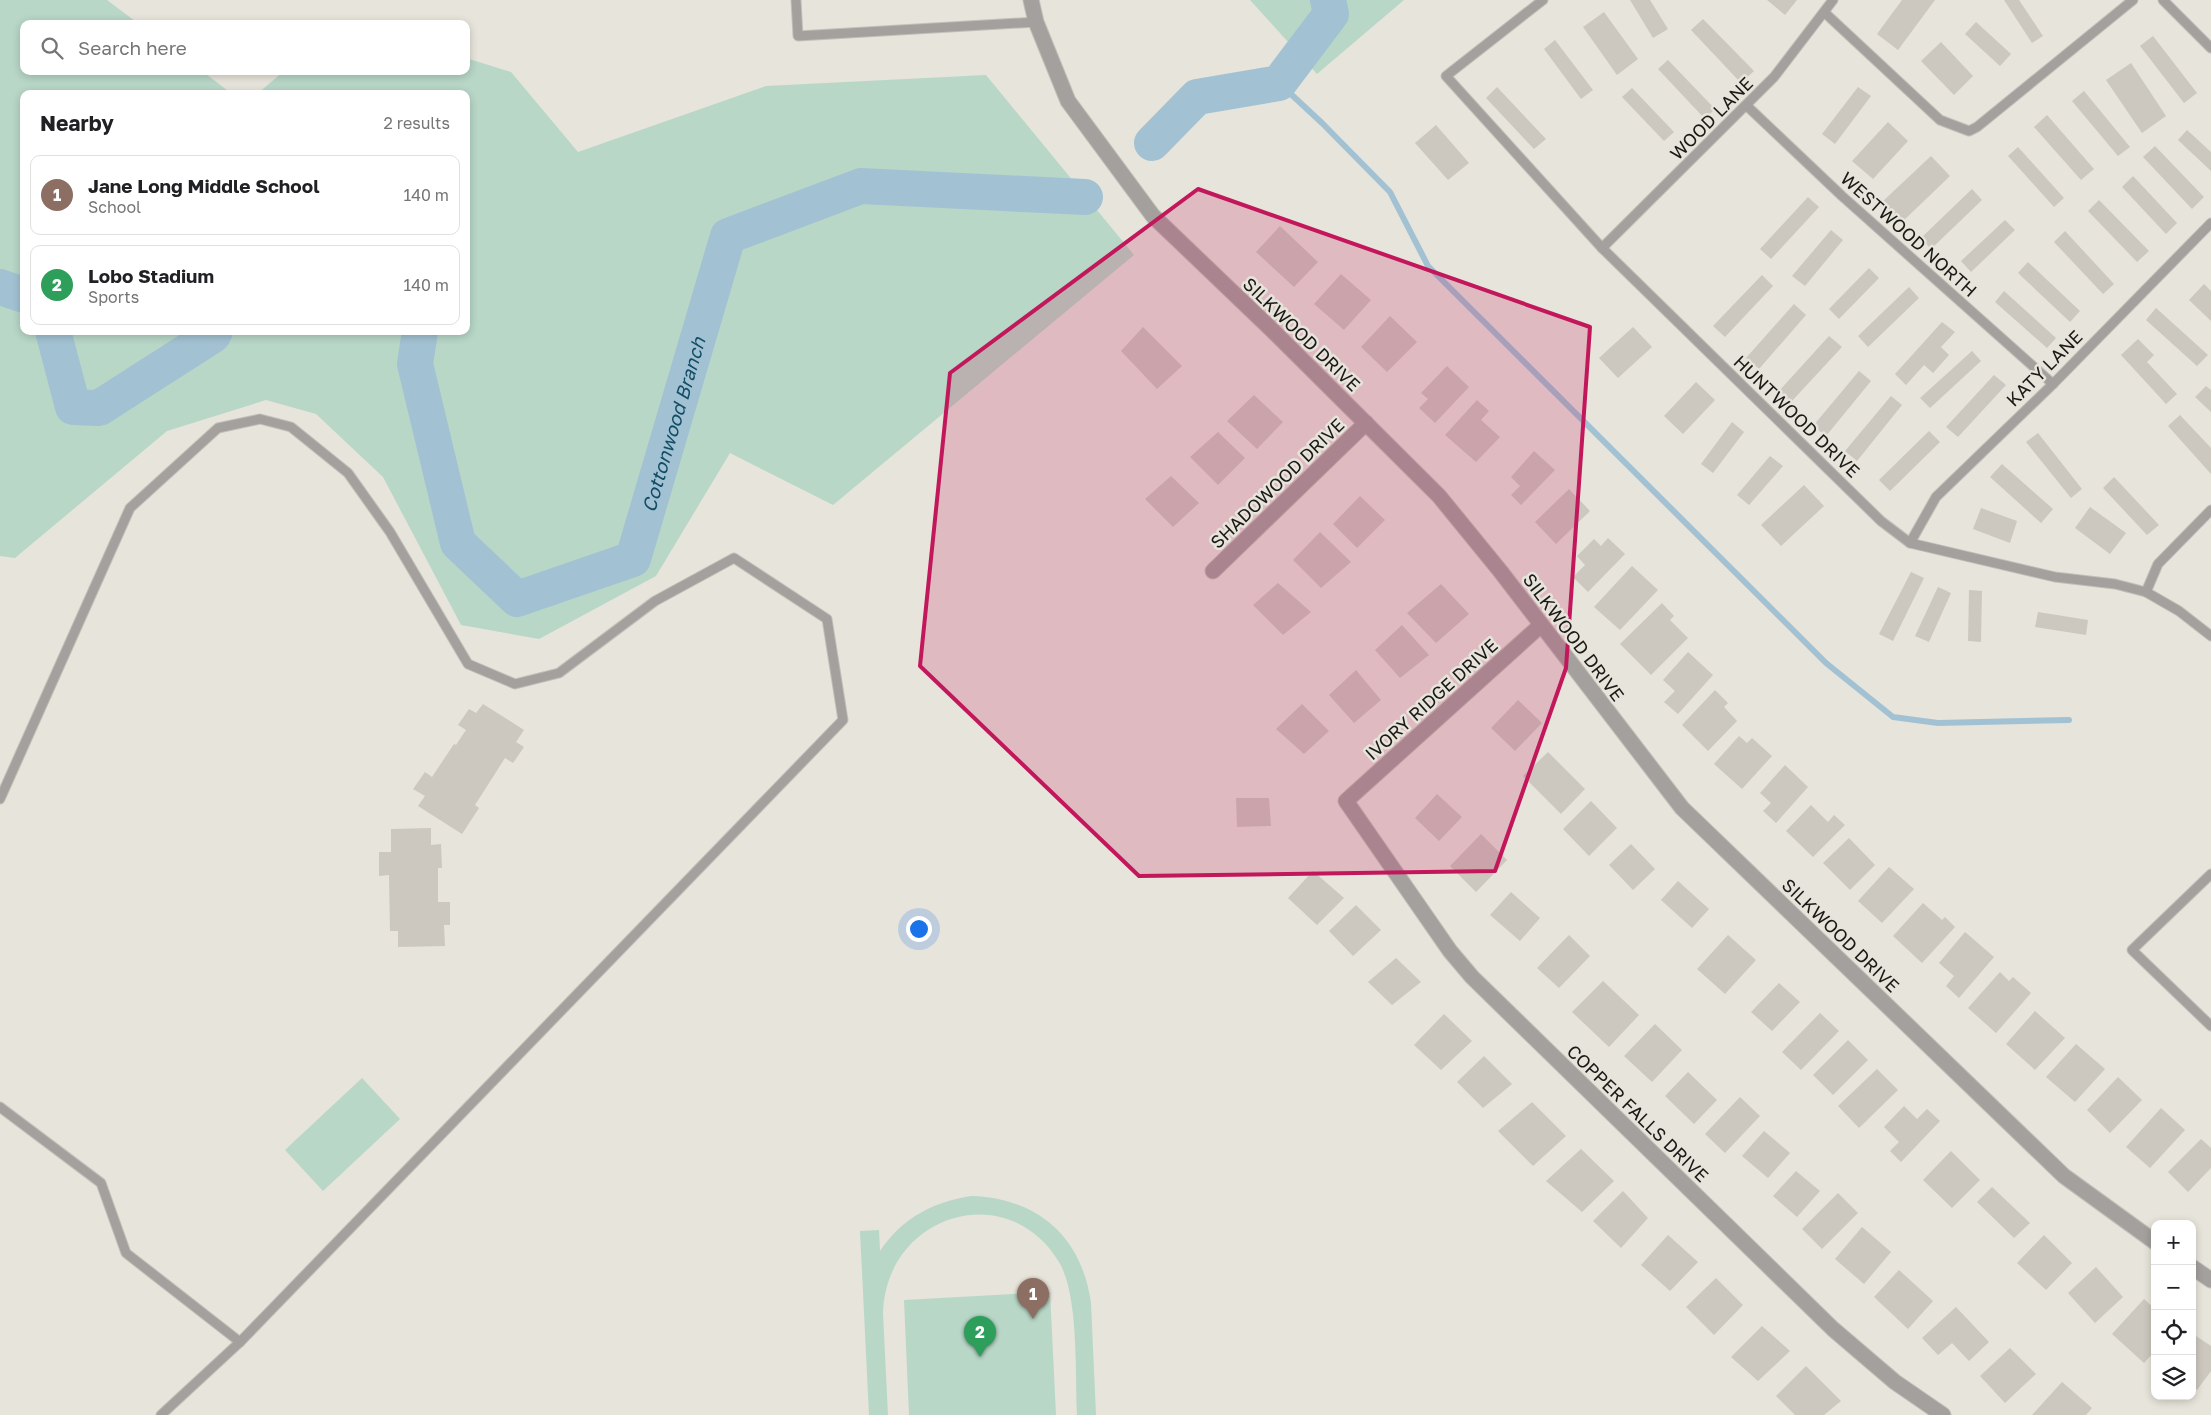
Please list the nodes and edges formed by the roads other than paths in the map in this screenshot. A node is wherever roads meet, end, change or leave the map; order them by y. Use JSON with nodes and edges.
{"nodes":[{"id":1,"x":796,"y":0,"type":"edge"},
{"id":2,"x":1031,"y":0,"type":"edge"},
{"id":3,"x":1543,"y":0,"type":"edge"},
{"id":4,"x":1833,"y":0,"type":"edge"},
{"id":5,"x":2133,"y":0,"type":"edge"},
{"id":6,"x":2163,"y":0,"type":"edge"},
{"id":7,"x":1824,"y":12,"type":"junction"},
{"id":8,"x":1036,"y":22,"type":"junction"},
{"id":9,"x":2211,"y":48,"type":"edge"},
{"id":10,"x":1747,"y":106,"type":"junction"},
{"id":11,"x":2211,"y":224,"type":"edge"},
{"id":12,"x":1602,"y":248,"type":"junction"},
{"id":13,"x":2052,"y":384,"type":"junction"},
{"id":14,"x":1366,"y":423,"type":"junction"},
{"id":15,"x":2211,"y":510,"type":"edge"},
{"id":16,"x":1910,"y":543,"type":"junction"},
{"id":17,"x":1213,"y":571,"type":"dead end"},
{"id":18,"x":2146,"y":592,"type":"junction"},
{"id":19,"x":1541,"y":626,"type":"junction"},
{"id":20,"x":2211,"y":636,"type":"edge"},
{"id":21,"x":0,"y":799,"type":"edge"},
{"id":22,"x":1346,"y":801,"type":"joint"},
{"id":23,"x":2211,"y":874,"type":"edge"},
{"id":24,"x":2211,"y":1026,"type":"edge"},
{"id":25,"x":0,"y":1107,"type":"edge"},
{"id":26,"x":2151,"y":1239,"type":"edge"},
{"id":27,"x":2196,"y":1270,"type":"edge"},
{"id":28,"x":2211,"y":1280,"type":"edge"},
{"id":29,"x":240,"y":1342,"type":"junction"},
{"id":30,"x":161,"y":1415,"type":"edge"},
{"id":31,"x":1943,"y":1415,"type":"edge"}],
"edges":[{"from":1,"to":8,"type":"lane"},
{"from":2,"to":8,"type":"street","name":"SILKWOOD DRIVE"},
{"from":3,"to":12,"type":"lane","name":"HUNTWOOD DRIVE"},
{"from":4,"to":7,"type":"lane","name":"WOOD LANE"},
{"from":5,"to":7,"type":"lane"},
{"from":6,"to":9,"type":"lane"},
{"from":7,"to":10,"type":"lane","name":"WOOD LANE"},
{"from":8,"to":14,"type":"street","name":"SILKWOOD DRIVE"},
{"from":10,"to":12,"type":"lane","name":"WOOD LANE"},
{"from":10,"to":13,"type":"lane","name":"WESTWOOD NORTH"},
{"from":11,"to":13,"type":"lane","name":"KATY LANE"},
{"from":12,"to":16,"type":"lane","name":"HUNTWOOD DRIVE"},
{"from":13,"to":16,"type":"lane","name":"KATY LANE"},
{"from":14,"to":17,"type":"street","name":"SHADOWOOD DRIVE"},
{"from":14,"to":19,"type":"street","name":"SILKWOOD DRIVE"},
{"from":15,"to":18,"type":"lane"},
{"from":16,"to":18,"type":"lane","name":"HUNTWOOD DRIVE"},
{"from":18,"to":20,"type":"lane","name":"HUNTWOOD DRIVE"},
{"from":19,"to":22,"type":"street","name":"IVORY RIDGE DRIVE"},
{"from":19,"to":26,"type":"street","name":"SILKWOOD DRIVE"},
{"from":21,"to":29,"type":"lane"},
{"from":22,"to":31,"type":"street","name":"COPPER FALLS DRIVE"},
{"from":23,"to":24,"type":"lane"},
{"from":25,"to":29,"type":"lane"},
{"from":27,"to":28,"type":"street"},
{"from":29,"to":30,"type":"lane"}]}
